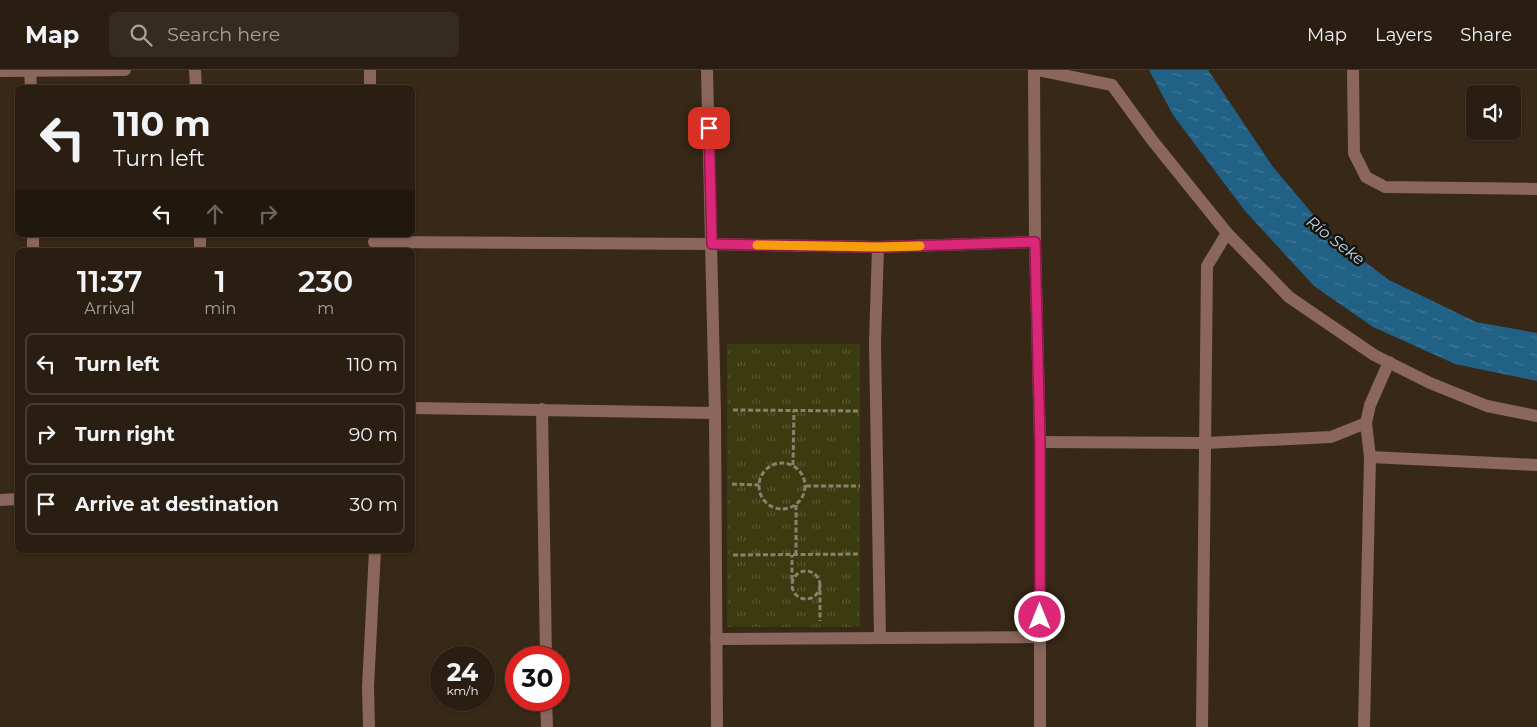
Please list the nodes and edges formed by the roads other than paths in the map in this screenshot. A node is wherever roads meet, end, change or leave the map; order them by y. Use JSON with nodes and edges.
{"nodes":[{"id":1,"x":30,"y":70,"type":"edge"},
{"id":2,"x":125,"y":70,"type":"edge"},
{"id":3,"x":195,"y":70,"type":"edge"},
{"id":4,"x":370,"y":70,"type":"edge"},
{"id":5,"x":708,"y":70,"type":"edge"},
{"id":6,"x":1034,"y":70,"type":"edge"},
{"id":7,"x":1038,"y":70,"type":"edge"},
{"id":8,"x":1353,"y":70,"type":"edge"},
{"id":9,"x":0,"y":71,"type":"edge"},
{"id":10,"x":31,"y":85,"type":"edge"},
{"id":11,"x":196,"y":85,"type":"edge"},
{"id":12,"x":370,"y":85,"type":"edge"},
{"id":13,"x":1537,"y":189,"type":"edge"},
{"id":14,"x":1227,"y":233,"type":"junction"},
{"id":15,"x":374,"y":242,"type":"edge"},
{"id":16,"x":1035,"y":242,"type":"junction"},
{"id":17,"x":712,"y":244,"type":"junction"},
{"id":18,"x":878,"y":247,"type":"junction"},
{"id":19,"x":1389,"y":362,"type":"junction"},
{"id":20,"x":415,"y":408,"type":"edge"},
{"id":21,"x":542,"y":409,"type":"junction"},
{"id":22,"x":721,"y":411,"type":"junction"},
{"id":23,"x":1537,"y":416,"type":"edge"},
{"id":24,"x":1366,"y":424,"type":"junction"},
{"id":25,"x":1040,"y":442,"type":"junction"},
{"id":26,"x":1206,"y":444,"type":"junction"},
{"id":27,"x":1370,"y":457,"type":"junction"},
{"id":28,"x":1537,"y":465,"type":"edge"},
{"id":29,"x":15,"y":499,"type":"edge"},
{"id":30,"x":0,"y":500,"type":"edge"},
{"id":31,"x":375,"y":553,"type":"edge"},
{"id":32,"x":880,"y":637,"type":"junction"},
{"id":33,"x":1040,"y":637,"type":"junction"},
{"id":34,"x":716,"y":639,"type":"junction"},
{"id":35,"x":546,"y":646,"type":"edge"},
{"id":36,"x":546,"y":711,"type":"edge"},
{"id":37,"x":369,"y":727,"type":"edge"},
{"id":38,"x":547,"y":727,"type":"edge"},
{"id":39,"x":716,"y":727,"type":"edge"},
{"id":40,"x":1040,"y":727,"type":"edge"},
{"id":41,"x":1202,"y":727,"type":"edge"},
{"id":42,"x":1364,"y":727,"type":"edge"}],
"edges":[{"from":1,"to":2,"type":"street"},
{"from":1,"to":9,"type":"street"},
{"from":1,"to":10,"type":"street"},
{"from":3,"to":11,"type":"street"},
{"from":4,"to":12,"type":"street"},
{"from":5,"to":17,"type":"street"},
{"from":6,"to":16,"type":"street"},
{"from":7,"to":14,"type":"street"},
{"from":8,"to":13,"type":"street"},
{"from":14,"to":19,"type":"street"},
{"from":14,"to":26,"type":"street"},
{"from":15,"to":17,"type":"street"},
{"from":16,"to":18,"type":"street"},
{"from":16,"to":25,"type":"street"},
{"from":17,"to":18,"type":"street"},
{"from":17,"to":22,"type":"street"},
{"from":18,"to":32,"type":"street"},
{"from":19,"to":23,"type":"street"},
{"from":19,"to":24,"type":"street"},
{"from":20,"to":21,"type":"street"},
{"from":21,"to":22,"type":"street"},
{"from":21,"to":35,"type":"street"},
{"from":22,"to":34,"type":"street"},
{"from":24,"to":26,"type":"street"},
{"from":24,"to":27,"type":"street"},
{"from":25,"to":26,"type":"street"},
{"from":25,"to":33,"type":"street"},
{"from":26,"to":41,"type":"street"},
{"from":27,"to":28,"type":"street"},
{"from":27,"to":42,"type":"street"},
{"from":29,"to":30,"type":"street"},
{"from":31,"to":37,"type":"street"},
{"from":32,"to":33,"type":"street"},
{"from":32,"to":34,"type":"street"},
{"from":33,"to":40,"type":"street"},
{"from":34,"to":39,"type":"street"},
{"from":36,"to":38,"type":"street"}]}
